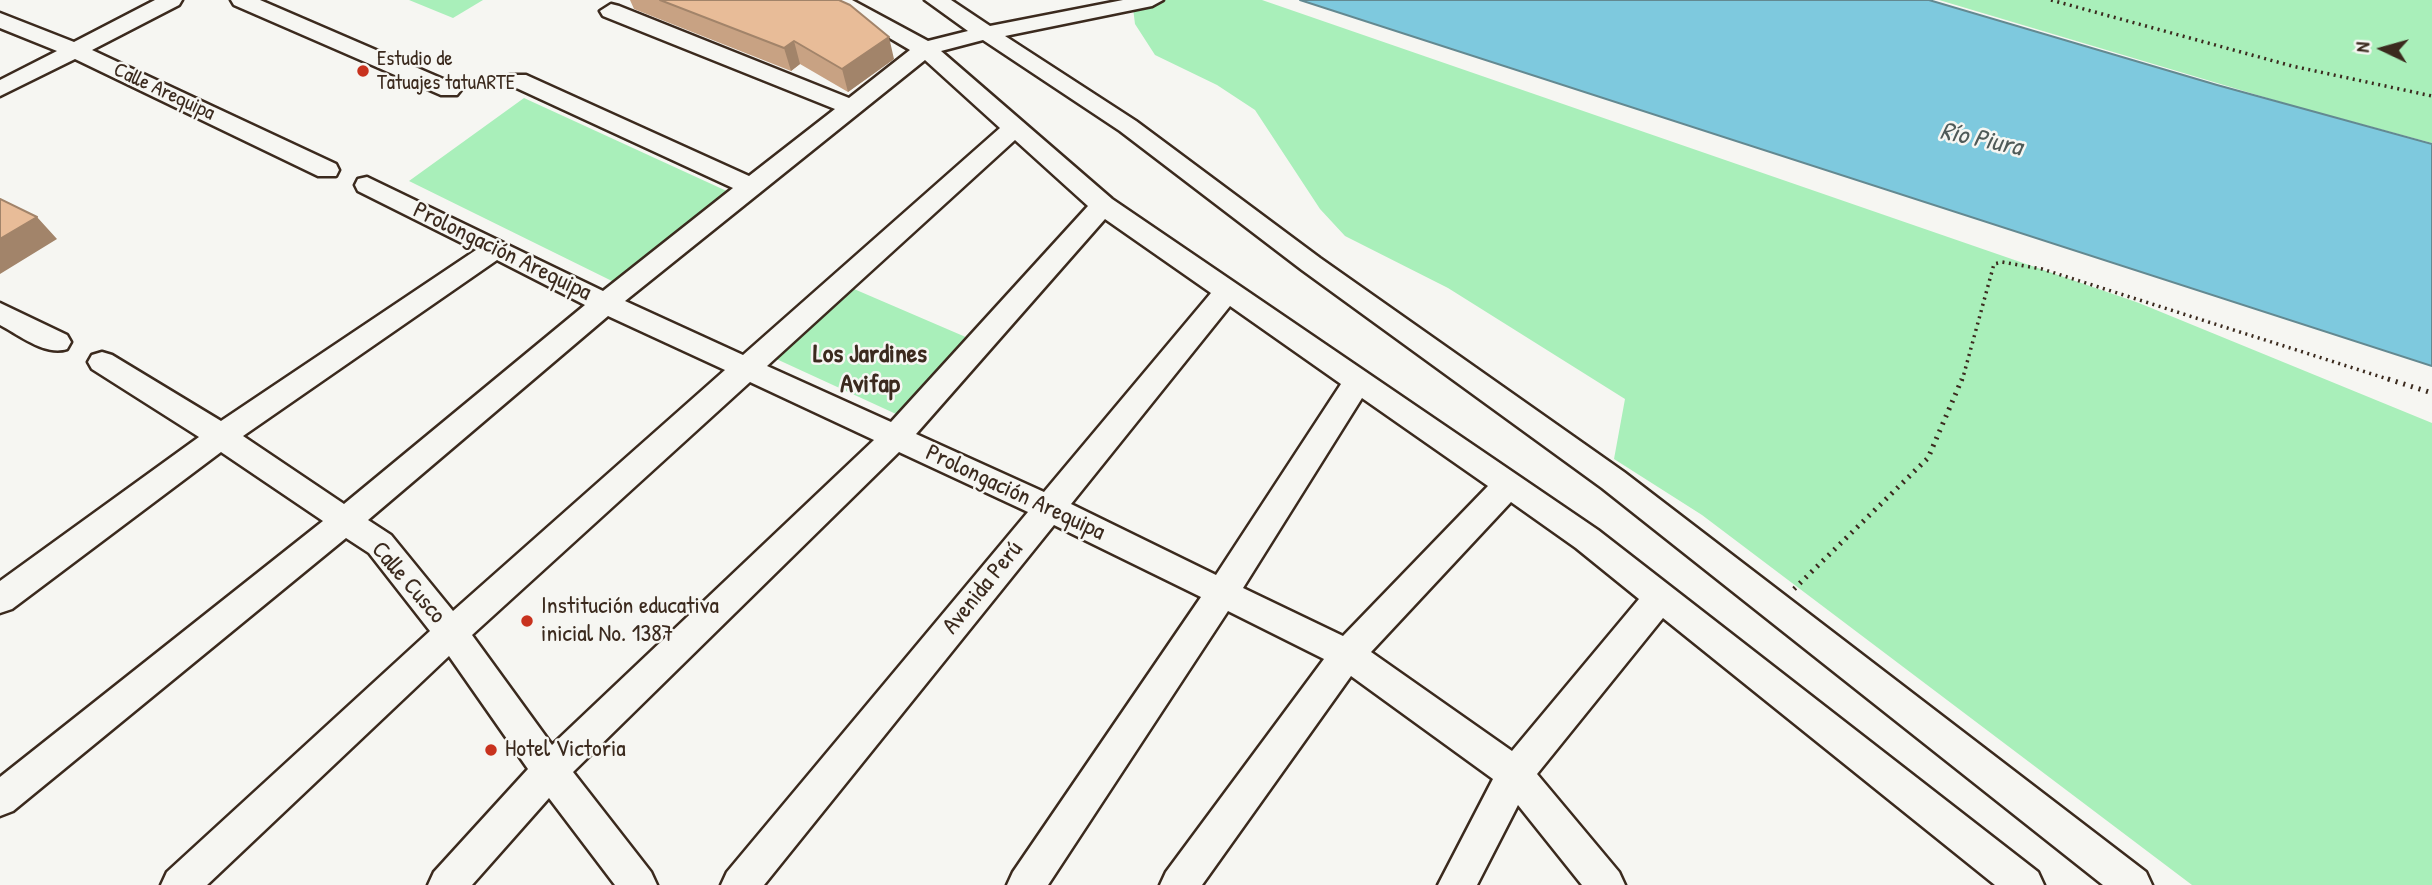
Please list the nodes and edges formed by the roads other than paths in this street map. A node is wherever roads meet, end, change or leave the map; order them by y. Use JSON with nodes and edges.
{"nodes":[{"id":1,"x":171,"y":0,"type":"edge"},
{"id":2,"x":242,"y":0,"type":"edge"},
{"id":3,"x":836,"y":0,"type":"edge"},
{"id":4,"x":936,"y":0,"type":"edge"},
{"id":5,"x":1152,"y":0,"type":"edge"},
{"id":6,"x":611,"y":11,"type":"dead end"},
{"id":7,"x":0,"y":20,"type":"edge"},
{"id":8,"x":991,"y":34,"type":"junction"},
{"id":9,"x":925,"y":49,"type":"junction"},
{"id":10,"x":75,"y":50,"type":"junction"},
{"id":11,"x":518,"y":80,"type":"dead end"},
{"id":12,"x":0,"y":89,"type":"edge"},
{"id":13,"x":449,"y":90,"type":"dead end"},
{"id":14,"x":851,"y":107,"type":"junction"},
{"id":15,"x":1014,"y":128,"type":"junction"},
{"id":16,"x":327,"y":170,"type":"dead end"},
{"id":17,"x":367,"y":185,"type":"dead end"},
{"id":18,"x":751,"y":187,"type":"junction"},
{"id":19,"x":1103,"y":205,"type":"junction"},
{"id":20,"x":495,"y":249,"type":"junction"},
{"id":21,"x":1228,"y":291,"type":"junction"},
{"id":22,"x":605,"y":303,"type":"junction"},
{"id":23,"x":0,"y":313,"type":"edge"},
{"id":24,"x":57,"y":342,"type":"dead end"},
{"id":25,"x":102,"y":362,"type":"dead end"},
{"id":26,"x":745,"y":367,"type":"junction"},
{"id":27,"x":1358,"y":381,"type":"junction"},
{"id":28,"x":221,"y":436,"type":"junction"},
{"id":29,"x":896,"y":437,"type":"junction"},
{"id":30,"x":1508,"y":485,"type":"junction"},
{"id":31,"x":1049,"y":508,"type":"junction"},
{"id":32,"x":345,"y":521,"type":"junction"},
{"id":33,"x":1221,"y":594,"type":"junction"},
{"id":34,"x":1660,"y":597,"type":"junction"},
{"id":35,"x":0,"y":599,"type":"edge"},
{"id":36,"x":450,"y":633,"type":"junction"},
{"id":37,"x":1347,"y":654,"type":"junction"},
{"id":38,"x":550,"y":771,"type":"junction"},
{"id":39,"x":1515,"y":775,"type":"junction"},
{"id":40,"x":0,"y":799,"type":"edge"},
{"id":41,"x":1466,"y":881,"type":"edge"},
{"id":42,"x":1032,"y":883,"type":"edge"},
{"id":43,"x":180,"y":885,"type":"edge"},
{"id":44,"x":447,"y":885,"type":"edge"},
{"id":45,"x":638,"y":885,"type":"edge"},
{"id":46,"x":740,"y":885,"type":"edge"},
{"id":47,"x":1179,"y":885,"type":"edge"},
{"id":48,"x":1606,"y":885,"type":"edge"},
{"id":49,"x":2025,"y":885,"type":"edge"},
{"id":50,"x":2133,"y":885,"type":"edge"}],
"edges":[{"from":1,"to":10,"type":"street"},
{"from":2,"to":13,"type":"street"},
{"from":3,"to":9,"type":"street"},
{"from":4,"to":8,"type":"street"},
{"from":5,"to":8,"type":"street"},
{"from":6,"to":14,"type":"street"},
{"from":7,"to":10,"type":"street","name":"Calle Arequipa"},
{"from":8,"to":9,"type":"street"},
{"from":8,"to":50,"type":"street"},
{"from":9,"to":14,"type":"street"},
{"from":9,"to":15,"type":"street"},
{"from":10,"to":12,"type":"street"},
{"from":10,"to":16,"type":"street","name":"Calle Arequipa"},
{"from":11,"to":18,"type":"street"},
{"from":14,"to":18,"type":"street"},
{"from":15,"to":19,"type":"street"},
{"from":15,"to":26,"type":"street"},
{"from":17,"to":20,"type":"street","name":"Prolongación Arequipa"},
{"from":18,"to":22,"type":"street"},
{"from":19,"to":21,"type":"street"},
{"from":19,"to":29,"type":"street"},
{"from":20,"to":22,"type":"street","name":"Prolongación Arequipa"},
{"from":20,"to":28,"type":"street"},
{"from":21,"to":27,"type":"street"},
{"from":21,"to":31,"type":"street","name":"Avenida Perú"},
{"from":22,"to":26,"type":"street","name":"Prolongación Arequipa"},
{"from":22,"to":32,"type":"street"},
{"from":23,"to":24,"type":"street"},
{"from":25,"to":28,"type":"street","name":"Calle Cusco"},
{"from":26,"to":29,"type":"street","name":"Prolongación Arequipa"},
{"from":26,"to":36,"type":"street"},
{"from":27,"to":30,"type":"street"},
{"from":27,"to":33,"type":"street"},
{"from":28,"to":32,"type":"street","name":"Calle Cusco"},
{"from":28,"to":35,"type":"street"},
{"from":29,"to":31,"type":"street","name":"Prolongación Arequipa"},
{"from":29,"to":38,"type":"street"},
{"from":30,"to":34,"type":"street"},
{"from":30,"to":37,"type":"street"},
{"from":31,"to":33,"type":"street","name":"Prolongación Arequipa"},
{"from":31,"to":46,"type":"street","name":"Avenida Perú"},
{"from":32,"to":36,"type":"street","name":"Calle Cusco"},
{"from":32,"to":40,"type":"street"},
{"from":33,"to":37,"type":"street","name":"Prolongación Arequipa"},
{"from":33,"to":42,"type":"street"},
{"from":34,"to":39,"type":"street"},
{"from":34,"to":49,"type":"street"},
{"from":36,"to":38,"type":"street","name":"Calle Cusco"},
{"from":36,"to":43,"type":"street"},
{"from":37,"to":39,"type":"street","name":"Prolongación Arequipa"},
{"from":37,"to":47,"type":"street"},
{"from":38,"to":44,"type":"street"},
{"from":38,"to":45,"type":"street","name":"Calle Cusco"},
{"from":39,"to":41,"type":"street"},
{"from":39,"to":48,"type":"street","name":"Prolongación Arequipa"}]}
